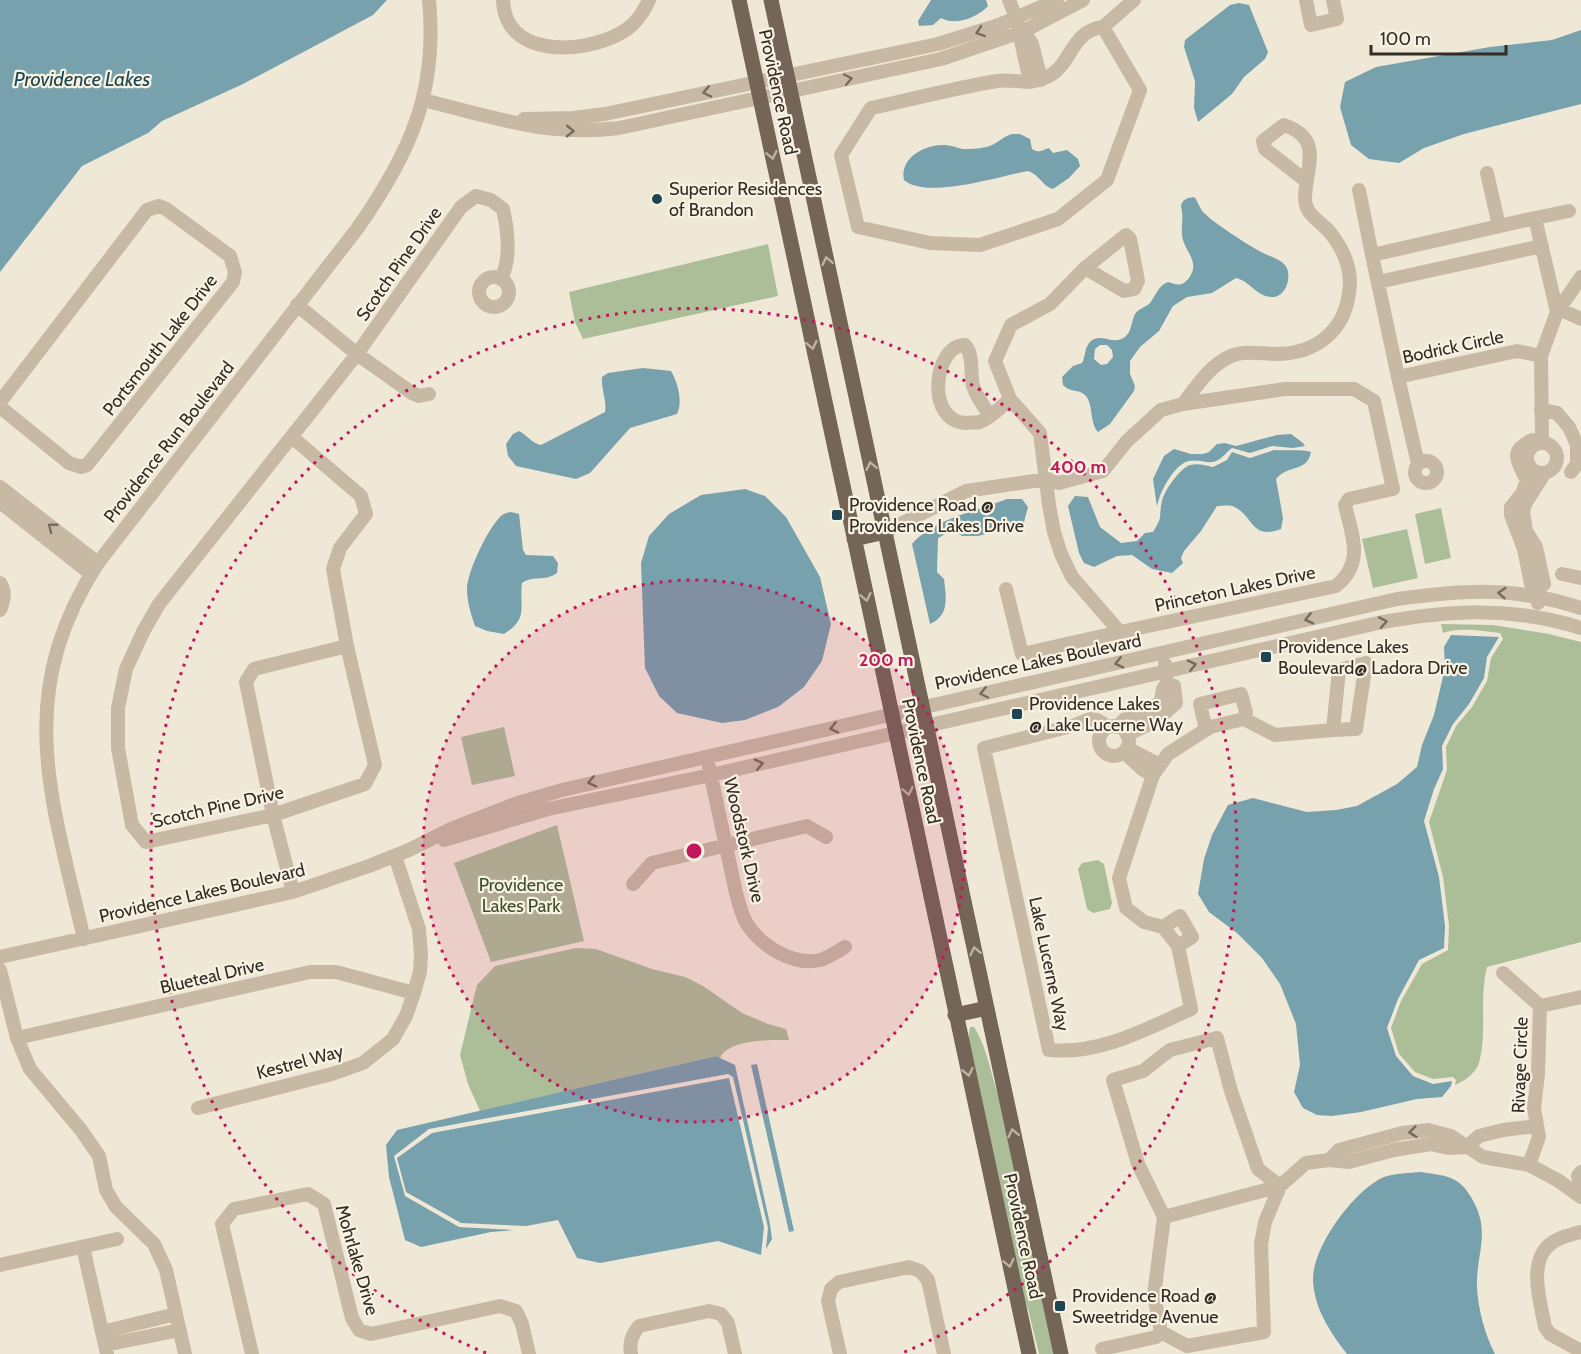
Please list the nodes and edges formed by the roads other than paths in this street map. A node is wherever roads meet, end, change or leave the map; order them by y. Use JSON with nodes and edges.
{"nodes":[{"id":1,"x":429,"y":0,"type":"edge"},
{"id":2,"x":503,"y":0,"type":"edge"},
{"id":3,"x":649,"y":0,"type":"edge"},
{"id":4,"x":739,"y":0,"type":"edge"},
{"id":5,"x":771,"y":0,"type":"edge"},
{"id":6,"x":1010,"y":0,"type":"edge"},
{"id":7,"x":1057,"y":0,"type":"edge"},
{"id":8,"x":1083,"y":0,"type":"edge"},
{"id":9,"x":1134,"y":0,"type":"edge"},
{"id":10,"x":1306,"y":0,"type":"edge"},
{"id":11,"x":1333,"y":0,"type":"edge"},
{"id":12,"x":1016,"y":18,"type":"junction"},
{"id":13,"x":1103,"y":27,"type":"junction"},
{"id":14,"x":1022,"y":32,"type":"junction"},
{"id":15,"x":787,"y":75,"type":"junction"},
{"id":16,"x":1036,"y":81,"type":"junction"},
{"id":17,"x":756,"y":82,"type":"junction"},
{"id":18,"x":790,"y":91,"type":"junction"},
{"id":19,"x":759,"y":98,"type":"junction"},
{"id":20,"x":423,"y":100,"type":"junction"},
{"id":21,"x":492,"y":117,"type":"junction"},
{"id":22,"x":1487,"y":173,"type":"dead end"},
{"id":23,"x":1305,"y":181,"type":"dead end"},
{"id":24,"x":1359,"y":190,"type":"dead end"},
{"id":25,"x":1569,"y":211,"type":"dead end"},
{"id":26,"x":1535,"y":218,"type":"junction"},
{"id":27,"x":1499,"y":226,"type":"junction"},
{"id":28,"x":1542,"y":246,"type":"junction"},
{"id":29,"x":1372,"y":255,"type":"junction"},
{"id":30,"x":1085,"y":268,"type":"dead end"},
{"id":31,"x":1581,"y":278,"type":"edge"},
{"id":32,"x":501,"y":279,"type":"dead end"},
{"id":33,"x":1378,"y":282,"type":"junction"},
{"id":34,"x":297,"y":305,"type":"junction"},
{"id":35,"x":1558,"y":310,"type":"junction"},
{"id":36,"x":1581,"y":319,"type":"edge"},
{"id":37,"x":357,"y":354,"type":"junction"},
{"id":38,"x":1541,"y":356,"type":"junction"},
{"id":39,"x":1398,"y":377,"type":"junction"},
{"id":40,"x":429,"y":394,"type":"dead end"},
{"id":41,"x":1010,"y":399,"type":"junction"},
{"id":42,"x":0,"y":404,"type":"edge"},
{"id":43,"x":1183,"y":404,"type":"junction"},
{"id":44,"x":1541,"y":410,"type":"junction"},
{"id":45,"x":990,"y":415,"type":"junction"},
{"id":46,"x":1575,"y":425,"type":"edge"},
{"id":47,"x":292,"y":437,"type":"junction"},
{"id":48,"x":1542,"y":437,"type":"junction"},
{"id":49,"x":1418,"y":464,"type":"dead end"},
{"id":50,"x":1549,"y":470,"type":"junction"},
{"id":51,"x":1528,"y":474,"type":"junction"},
{"id":52,"x":1576,"y":475,"type":"edge"},
{"id":53,"x":1047,"y":479,"type":"junction"},
{"id":54,"x":0,"y":487,"type":"edge"},
{"id":55,"x":0,"y":502,"type":"edge"},
{"id":56,"x":885,"y":532,"type":"junction"},
{"id":57,"x":854,"y":539,"type":"junction"},
{"id":58,"x":94,"y":568,"type":"junction"},
{"id":59,"x":1562,"y":574,"type":"dead end"},
{"id":60,"x":1581,"y":578,"type":"edge"},
{"id":61,"x":0,"y":583,"type":"edge"},
{"id":62,"x":1005,"y":589,"type":"dead end"},
{"id":63,"x":1539,"y":594,"type":"junction"},
{"id":64,"x":1581,"y":608,"type":"edge"},
{"id":65,"x":0,"y":610,"type":"edge"},
{"id":66,"x":1535,"y":617,"type":"junction"},
{"id":67,"x":1581,"y":628,"type":"edge"},
{"id":68,"x":1120,"y":632,"type":"junction"},
{"id":69,"x":347,"y":646,"type":"junction"},
{"id":70,"x":1163,"y":653,"type":"junction"},
{"id":71,"x":1166,"y":677,"type":"junction"},
{"id":72,"x":923,"y":706,"type":"junction"},
{"id":73,"x":891,"y":714,"type":"junction"},
{"id":74,"x":1244,"y":719,"type":"junction"},
{"id":75,"x":927,"y":727,"type":"junction"},
{"id":76,"x":1206,"y":730,"type":"junction"},
{"id":77,"x":1334,"y":730,"type":"junction"},
{"id":78,"x":895,"y":734,"type":"junction"},
{"id":79,"x":1118,"y":737,"type":"junction"},
{"id":80,"x":706,"y":756,"type":"junction"},
{"id":81,"x":1156,"y":770,"type":"junction"},
{"id":82,"x":711,"y":775,"type":"junction"},
{"id":83,"x":273,"y":815,"type":"junction"},
{"id":84,"x":826,"y":837,"type":"dead end"},
{"id":85,"x":725,"y":845,"type":"junction"},
{"id":86,"x":409,"y":850,"type":"junction"},
{"id":87,"x":395,"y":856,"type":"junction"},
{"id":88,"x":633,"y":884,"type":"dead end"},
{"id":89,"x":293,"y":892,"type":"junction"},
{"id":90,"x":1163,"y":927,"type":"junction"},
{"id":91,"x":84,"y":939,"type":"junction"},
{"id":92,"x":1178,"y":946,"type":"junction"},
{"id":93,"x":845,"y":947,"type":"dead end"},
{"id":94,"x":0,"y":957,"type":"edge"},
{"id":95,"x":0,"y":970,"type":"edge"},
{"id":96,"x":1503,"y":973,"type":"dead end"},
{"id":97,"x":414,"y":993,"type":"junction"},
{"id":98,"x":1581,"y":997,"type":"edge"},
{"id":99,"x":1540,"y":1006,"type":"junction"},
{"id":100,"x":987,"y":1008,"type":"junction"},
{"id":101,"x":955,"y":1015,"type":"junction"},
{"id":102,"x":17,"y":1038,"type":"junction"},
{"id":103,"x":198,"y":1108,"type":"dead end"},
{"id":104,"x":1537,"y":1126,"type":"junction"},
{"id":105,"x":1388,"y":1137,"type":"junction"},
{"id":106,"x":1467,"y":1147,"type":"junction"},
{"id":107,"x":1391,"y":1151,"type":"junction"},
{"id":108,"x":1329,"y":1160,"type":"junction"},
{"id":109,"x":1529,"y":1165,"type":"junction"},
{"id":110,"x":1581,"y":1172,"type":"edge"},
{"id":111,"x":1280,"y":1186,"type":"junction"},
{"id":112,"x":1581,"y":1189,"type":"edge"},
{"id":113,"x":1581,"y":1197,"type":"edge"},
{"id":114,"x":1164,"y":1217,"type":"junction"},
{"id":115,"x":1581,"y":1232,"type":"edge"},
{"id":116,"x":117,"y":1239,"type":"dead end"},
{"id":117,"x":83,"y":1247,"type":"junction"},
{"id":118,"x":0,"y":1265,"type":"edge"},
{"id":119,"x":176,"y":1314,"type":"junction"},
{"id":120,"x":143,"y":1322,"type":"junction"},
{"id":121,"x":180,"y":1330,"type":"junction"},
{"id":122,"x":1161,"y":1332,"type":"junction"},
{"id":123,"x":147,"y":1336,"type":"junction"},
{"id":124,"x":105,"y":1344,"type":"edge"},
{"id":125,"x":1102,"y":1349,"type":"dead end"},
{"id":126,"x":1581,"y":1351,"type":"edge"},
{"id":127,"x":185,"y":1354,"type":"edge"},
{"id":128,"x":252,"y":1354,"type":"edge"},
{"id":129,"x":529,"y":1354,"type":"edge"},
{"id":130,"x":631,"y":1354,"type":"edge"},
{"id":131,"x":735,"y":1354,"type":"edge"},
{"id":132,"x":840,"y":1354,"type":"edge"},
{"id":133,"x":944,"y":1354,"type":"edge"},
{"id":134,"x":1029,"y":1354,"type":"edge"},
{"id":135,"x":1061,"y":1354,"type":"edge"}],
"edges":[{"from":1,"to":20,"type":"street","name":"Providence Run Boulevard"},
{"from":2,"to":3,"type":"street"},
{"from":4,"to":17,"type":"main road","name":"Providence Road"},
{"from":5,"to":15,"type":"main road","name":"Providence Road"},
{"from":6,"to":12,"type":"street"},
{"from":7,"to":12,"type":"street"},
{"from":8,"to":14,"type":"street"},
{"from":9,"to":13,"type":"street"},
{"from":10,"to":11,"type":"street"},
{"from":12,"to":14,"type":"street"},
{"from":12,"to":15,"type":"street","one_way":true},
{"from":13,"to":16,"type":"street"},
{"from":13,"to":16,"type":"street"},
{"from":14,"to":16,"type":"street"},
{"from":18,"to":14,"type":"street","one_way":true},
{"from":15,"to":17,"type":"street"},
{"from":15,"to":18,"type":"main road","name":"Providence Road"},
{"from":17,"to":19,"type":"main road","name":"Providence Road"},
{"from":17,"to":21,"type":"street","one_way":true},
{"from":18,"to":19,"type":"street"},
{"from":56,"to":18,"type":"main road","name":"Providence Road","one_way":true},
{"from":21,"to":19,"type":"street","one_way":true},
{"from":19,"to":57,"type":"main road","name":"Providence Road","one_way":true},
{"from":20,"to":21,"type":"street"},
{"from":20,"to":34,"type":"street","name":"Providence Run Boulevard"},
{"from":22,"to":27,"type":"street"},
{"from":23,"to":43,"type":"street"},
{"from":24,"to":29,"type":"street","name":"Bodrick Circle"},
{"from":25,"to":26,"type":"street"},
{"from":26,"to":27,"type":"street"},
{"from":26,"to":28,"type":"street"},
{"from":27,"to":29,"type":"street"},
{"from":28,"to":33,"type":"street"},
{"from":28,"to":35,"type":"street"},
{"from":29,"to":33,"type":"street","name":"Bodrick Circle"},
{"from":30,"to":41,"type":"street"},
{"from":31,"to":35,"type":"street"},
{"from":32,"to":37,"type":"street","name":"Scotch Pine Drive"},
{"from":33,"to":39,"type":"street","name":"Bodrick Circle"},
{"from":34,"to":37,"type":"street"},
{"from":34,"to":58,"type":"street","name":"Providence Run Boulevard"},
{"from":35,"to":36,"type":"street"},
{"from":35,"to":38,"type":"street"},
{"from":37,"to":40,"type":"street"},
{"from":37,"to":47,"type":"street","name":"Scotch Pine Drive"},
{"from":38,"to":39,"type":"street","name":"Bodrick Circle"},
{"from":38,"to":44,"type":"street"},
{"from":39,"to":49,"type":"street"},
{"from":41,"to":45,"type":"street"},
{"from":41,"to":53,"type":"street"},
{"from":42,"to":42,"type":"street","name":"Portsmouth Lake Drive"},
{"from":43,"to":53,"type":"street","name":"Princeton Lakes Drive"},
{"from":43,"to":68,"type":"street","name":"Princeton Lakes Drive"},
{"from":44,"to":46,"type":"street"},
{"from":44,"to":48,"type":"street"},
{"from":45,"to":45,"type":"street"},
{"from":46,"to":52,"type":"street"},
{"from":47,"to":69,"type":"street","name":"Scotch Pine Drive"},
{"from":47,"to":83,"type":"street","name":"Scotch Pine Drive"},
{"from":48,"to":50,"type":"street"},
{"from":48,"to":51,"type":"street"},
{"from":50,"to":51,"type":"street"},
{"from":50,"to":52,"type":"street"},
{"from":50,"to":63,"type":"street"},
{"from":51,"to":63,"type":"street"},
{"from":53,"to":56,"type":"street","name":"Princeton Lakes Drive"},
{"from":53,"to":68,"type":"street"},
{"from":58,"to":54,"type":"street","one_way":true},
{"from":55,"to":58,"type":"street"},
{"from":56,"to":57,"type":"main road"},
{"from":56,"to":72,"type":"main road","name":"Providence Road"},
{"from":57,"to":73,"type":"main road","name":"Providence Road","one_way":true},
{"from":58,"to":91,"type":"street","name":"Providence Run Boulevard"},
{"from":59,"to":60,"type":"street"},
{"from":61,"to":65,"type":"street"},
{"from":62,"to":68,"type":"street"},
{"from":63,"to":64,"type":"street","name":"Providence Lakes Boulevard"},
{"from":63,"to":66,"type":"street"},
{"from":63,"to":70,"type":"street","name":"Providence Lakes Boulevard","one_way":true},
{"from":66,"to":67,"type":"street","name":"Providence Lakes Boulevard"},
{"from":71,"to":66,"type":"street","name":"Providence Lakes Boulevard","one_way":true},
{"from":69,"to":83,"type":"street","name":"Scotch Pine Drive"},
{"from":69,"to":83,"type":"street"},
{"from":70,"to":71,"type":"street"},
{"from":70,"to":72,"type":"street","name":"Providence Lakes Boulevard","one_way":true},
{"from":71,"to":75,"type":"street","name":"Providence Lakes Boulevard"},
{"from":71,"to":79,"type":"street"},
{"from":72,"to":73,"type":"street","name":"Providence Lakes Boulevard"},
{"from":72,"to":75,"type":"main road","name":"Providence Road"},
{"from":73,"to":78,"type":"main road","name":"Providence Road"},
{"from":73,"to":80,"type":"street","name":"Providence Lakes Boulevard","one_way":true},
{"from":74,"to":76,"type":"street","name":"Lake Lucerne Way"},
{"from":74,"to":76,"type":"street"},
{"from":74,"to":77,"type":"street"},
{"from":75,"to":78,"type":"street","name":"Providence Lakes Boulevard"},
{"from":100,"to":75,"type":"main road","name":"Providence Road","one_way":true},
{"from":76,"to":81,"type":"street","name":"Lake Lucerne Way"},
{"from":77,"to":77,"type":"street"},
{"from":82,"to":78,"type":"street","name":"Providence Lakes Boulevard","one_way":true},
{"from":78,"to":101,"type":"main road","name":"Providence Road","one_way":true},
{"from":79,"to":81,"type":"street","name":"Lake Lucerne Way"},
{"from":79,"to":92,"type":"street","name":"Lake Lucerne Way"},
{"from":80,"to":82,"type":"street","name":"Woodstork Drive"},
{"from":80,"to":86,"type":"street","name":"Providence Lakes Boulevard","one_way":true},
{"from":81,"to":90,"type":"street","name":"Lake Lucerne Way"},
{"from":82,"to":85,"type":"street","name":"Woodstork Drive"},
{"from":82,"to":86,"type":"street","name":"Providence Lakes Boulevard"},
{"from":83,"to":89,"type":"street"},
{"from":84,"to":85,"type":"street"},
{"from":85,"to":88,"type":"street"},
{"from":85,"to":93,"type":"street","name":"Woodstork Drive"},
{"from":86,"to":87,"type":"street","name":"Providence Lakes Boulevard"},
{"from":87,"to":89,"type":"street","name":"Providence Lakes Boulevard"},
{"from":87,"to":97,"type":"street","name":"Kestrel Way"},
{"from":89,"to":91,"type":"street","name":"Providence Lakes Boulevard"},
{"from":90,"to":92,"type":"street","name":"Lake Lucerne Way"},
{"from":90,"to":92,"type":"street"},
{"from":91,"to":94,"type":"street","name":"Providence Lakes Boulevard"},
{"from":95,"to":102,"type":"street"},
{"from":96,"to":99,"type":"street"},
{"from":97,"to":102,"type":"street","name":"Blueteal Drive"},
{"from":97,"to":103,"type":"street","name":"Kestrel Way"},
{"from":98,"to":99,"type":"street","name":"Rivage Circle"},
{"from":99,"to":104,"type":"street","name":"Rivage Circle"},
{"from":100,"to":101,"type":"main road"},
{"from":135,"to":100,"type":"main road","name":"Providence Road","one_way":true},
{"from":101,"to":134,"type":"main road","name":"Providence Road","one_way":true},
{"from":102,"to":119,"type":"street"},
{"from":104,"to":106,"type":"street"},
{"from":104,"to":109,"type":"street","name":"Rivage Circle"},
{"from":106,"to":105,"type":"street","one_way":true},
{"from":105,"to":107,"type":"street"},
{"from":105,"to":108,"type":"street"},
{"from":106,"to":107,"type":"street"},
{"from":106,"to":109,"type":"street"},
{"from":107,"to":108,"type":"street"},
{"from":108,"to":111,"type":"street"},
{"from":109,"to":113,"type":"street"},
{"from":110,"to":112,"type":"street"},
{"from":111,"to":114,"type":"street"},
{"from":111,"to":114,"type":"street"},
{"from":111,"to":122,"type":"street"},
{"from":114,"to":122,"type":"street"},
{"from":115,"to":126,"type":"street"},
{"from":116,"to":117,"type":"street"},
{"from":117,"to":118,"type":"street"},
{"from":117,"to":124,"type":"street"},
{"from":119,"to":120,"type":"street"},
{"from":119,"to":121,"type":"street"},
{"from":120,"to":123,"type":"street"},
{"from":120,"to":124,"type":"street"},
{"from":121,"to":123,"type":"street"},
{"from":121,"to":127,"type":"street"},
{"from":122,"to":125,"type":"street"},
{"from":123,"to":124,"type":"street"},
{"from":128,"to":129,"type":"street","name":"Mohrlake Drive"},
{"from":130,"to":131,"type":"street"},
{"from":132,"to":133,"type":"street"}]}
